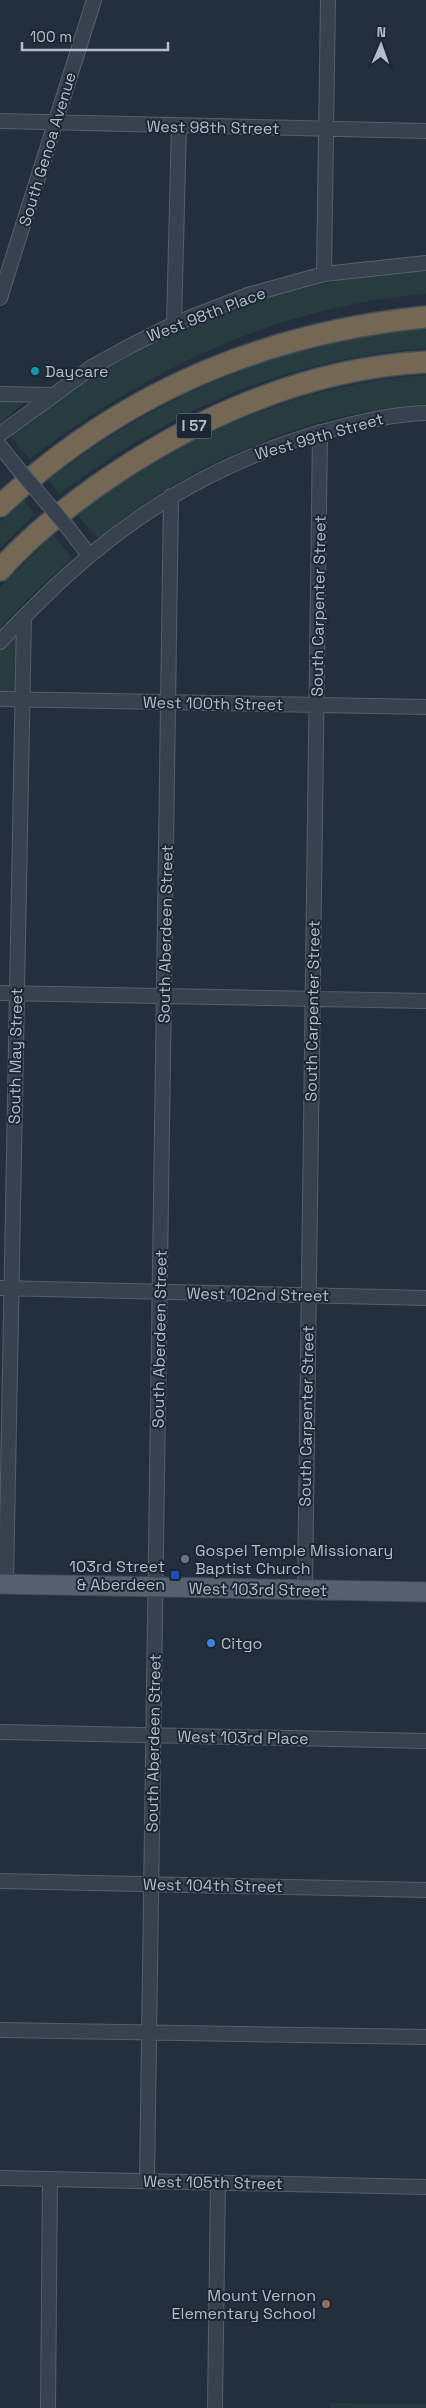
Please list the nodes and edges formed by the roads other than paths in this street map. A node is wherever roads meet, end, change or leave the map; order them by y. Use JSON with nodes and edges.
{"nodes":[{"id":1,"x":94,"y":0,"type":"edge"},
{"id":2,"x":328,"y":0,"type":"edge"},
{"id":3,"x":0,"y":121,"type":"edge"},
{"id":4,"x":55,"y":124,"type":"junction"},
{"id":5,"x":179,"y":126,"type":"junction"},
{"id":6,"x":326,"y":129,"type":"junction"},
{"id":7,"x":426,"y":131,"type":"edge"},
{"id":8,"x":426,"y":263,"type":"edge"},
{"id":9,"x":324,"y":274,"type":"junction"},
{"id":10,"x":0,"y":298,"type":"edge"},
{"id":11,"x":426,"y":303,"type":"edge"},
{"id":12,"x":426,"y":317,"type":"edge"},
{"id":13,"x":380,"y":321,"type":"junction"},
{"id":14,"x":174,"y":324,"type":"junction"},
{"id":15,"x":426,"y":362,"type":"edge"},
{"id":16,"x":0,"y":394,"type":"edge"},
{"id":17,"x":54,"y":395,"type":"junction"},
{"id":18,"x":426,"y":413,"type":"edge"},
{"id":19,"x":320,"y":432,"type":"junction"},
{"id":20,"x":0,"y":434,"type":"edge"},
{"id":21,"x":0,"y":446,"type":"edge"},
{"id":22,"x":171,"y":496,"type":"junction"},
{"id":23,"x":0,"y":506,"type":"edge"},
{"id":24,"x":90,"y":555,"type":"junction"},
{"id":25,"x":0,"y":570,"type":"edge"},
{"id":26,"x":24,"y":617,"type":"junction"},
{"id":27,"x":0,"y":642,"type":"edge"},
{"id":28,"x":0,"y":699,"type":"edge"},
{"id":29,"x":21,"y":699,"type":"junction"},
{"id":30,"x":168,"y":702,"type":"junction"},
{"id":31,"x":317,"y":705,"type":"junction"},
{"id":32,"x":426,"y":707,"type":"edge"},
{"id":33,"x":0,"y":993,"type":"edge"},
{"id":34,"x":16,"y":993,"type":"junction"},
{"id":35,"x":164,"y":996,"type":"junction"},
{"id":36,"x":312,"y":999,"type":"junction"},
{"id":37,"x":426,"y":1001,"type":"edge"},
{"id":38,"x":6,"y":1288,"type":"edge"},
{"id":39,"x":160,"y":1292,"type":"junction"},
{"id":40,"x":308,"y":1296,"type":"junction"},
{"id":41,"x":426,"y":1298,"type":"edge"},
{"id":42,"x":3,"y":1584,"type":"edge"},
{"id":43,"x":156,"y":1587,"type":"junction"},
{"id":44,"x":305,"y":1590,"type":"junction"},
{"id":45,"x":426,"y":1592,"type":"edge"},
{"id":46,"x":0,"y":1732,"type":"edge"},
{"id":47,"x":154,"y":1735,"type":"junction"},
{"id":48,"x":426,"y":1741,"type":"edge"},
{"id":49,"x":0,"y":1881,"type":"edge"},
{"id":50,"x":152,"y":1884,"type":"junction"},
{"id":51,"x":426,"y":1890,"type":"edge"},
{"id":52,"x":0,"y":2030,"type":"edge"},
{"id":53,"x":149,"y":2033,"type":"junction"},
{"id":54,"x":426,"y":2037,"type":"edge"},
{"id":55,"x":0,"y":2178,"type":"edge"},
{"id":56,"x":50,"y":2179,"type":"junction"},
{"id":57,"x":147,"y":2181,"type":"junction"},
{"id":58,"x":218,"y":2182,"type":"junction"},
{"id":59,"x":426,"y":2187,"type":"edge"},
{"id":60,"x":48,"y":2408,"type":"edge"},
{"id":61,"x":215,"y":2408,"type":"edge"}],
"edges":[{"from":1,"to":4,"type":"street","name":"South Genoa Avenue"},
{"from":2,"to":6,"type":"street"},
{"from":3,"to":4,"type":"street","name":"West 98th Street"},
{"from":4,"to":5,"type":"street","name":"West 98th Street"},
{"from":4,"to":10,"type":"street","name":"South Genoa Avenue"},
{"from":5,"to":6,"type":"street","name":"West 98th Street"},
{"from":5,"to":14,"type":"street"},
{"from":6,"to":7,"type":"street","name":"West 98th Street"},
{"from":6,"to":9,"type":"street"},
{"from":8,"to":9,"type":"street","name":"West 98th Place"},
{"from":9,"to":14,"type":"street","name":"West 98th Place"},
{"from":11,"to":13,"type":"highway"},
{"from":12,"to":13,"type":"highway"},
{"from":13,"to":23,"type":"highway"},
{"from":14,"to":17,"type":"street","name":"West 98th Place"},
{"from":15,"to":25,"type":"highway","number":"I 57"},
{"from":16,"to":17,"type":"street"},
{"from":17,"to":20,"type":"street","name":"West 98th Place"},
{"from":18,"to":19,"type":"street","name":"West 99th Street"},
{"from":19,"to":22,"type":"street","name":"West 99th Street"},
{"from":19,"to":31,"type":"street","name":"South Carpenter Street"},
{"from":21,"to":24,"type":"street","bridge":true},
{"from":22,"to":24,"type":"street","name":"West 99th Street"},
{"from":22,"to":30,"type":"street","name":"South Aberdeen Street"},
{"from":24,"to":26,"type":"street"},
{"from":26,"to":27,"type":"street"},
{"from":26,"to":29,"type":"street","name":"South May Street"},
{"from":28,"to":29,"type":"street","name":"West 100th Street"},
{"from":29,"to":30,"type":"street","name":"West 100th Street"},
{"from":29,"to":34,"type":"street","name":"South May Street"},
{"from":30,"to":31,"type":"street","name":"West 100th Street"},
{"from":30,"to":35,"type":"street","name":"South Aberdeen Street"},
{"from":31,"to":32,"type":"street","name":"West 100th Street"},
{"from":31,"to":36,"type":"street","name":"South Carpenter Street"},
{"from":33,"to":34,"type":"street"},
{"from":34,"to":35,"type":"street"},
{"from":34,"to":38,"type":"street","name":"South May Street"},
{"from":35,"to":36,"type":"street"},
{"from":35,"to":39,"type":"street","name":"South Aberdeen Street"},
{"from":36,"to":37,"type":"street"},
{"from":36,"to":40,"type":"street","name":"South Carpenter Street"},
{"from":38,"to":39,"type":"street","name":"West 102nd Street"},
{"from":38,"to":42,"type":"street","name":"South May Street"},
{"from":39,"to":40,"type":"street","name":"West 102nd Street"},
{"from":39,"to":43,"type":"street","name":"South Aberdeen Street"},
{"from":40,"to":41,"type":"street","name":"West 102nd Street"},
{"from":40,"to":44,"type":"street","name":"South Carpenter Street"},
{"from":42,"to":43,"type":"main road","name":"West 103rd Street"},
{"from":43,"to":44,"type":"main road","name":"West 103rd Street"},
{"from":43,"to":47,"type":"street","name":"South Aberdeen Street"},
{"from":44,"to":45,"type":"main road","name":"West 103rd Street"},
{"from":46,"to":47,"type":"street","name":"West 103rd Place"},
{"from":47,"to":48,"type":"street","name":"West 103rd Place"},
{"from":47,"to":50,"type":"street","name":"South Aberdeen Street"},
{"from":49,"to":50,"type":"street","name":"West 104th Street"},
{"from":50,"to":51,"type":"street","name":"West 104th Street"},
{"from":50,"to":53,"type":"street","name":"South Aberdeen Street"},
{"from":52,"to":53,"type":"street"},
{"from":53,"to":54,"type":"street"},
{"from":53,"to":57,"type":"street","name":"South Aberdeen Street"},
{"from":55,"to":56,"type":"street","name":"West 105th Street"},
{"from":56,"to":57,"type":"street","name":"West 105th Street"},
{"from":56,"to":60,"type":"street"},
{"from":57,"to":58,"type":"street","name":"West 105th Street"},
{"from":58,"to":59,"type":"street","name":"West 105th Street"},
{"from":58,"to":61,"type":"street"}]}
